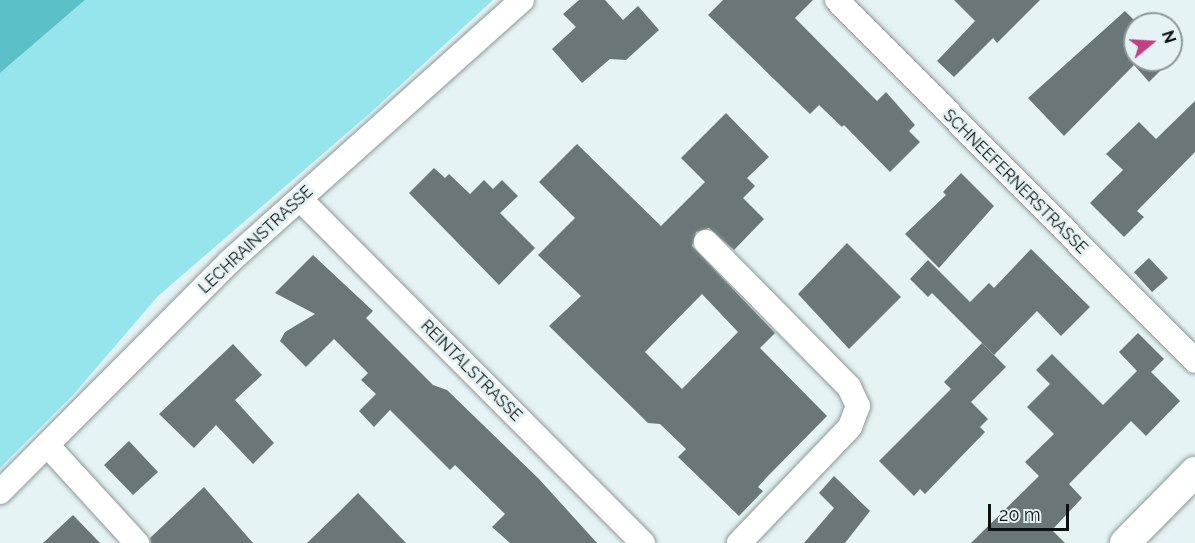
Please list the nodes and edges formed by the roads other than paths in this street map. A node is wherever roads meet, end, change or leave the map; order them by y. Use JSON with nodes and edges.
{"nodes":[{"id":1,"x":522,"y":0,"type":"edge"},
{"id":2,"x":837,"y":0,"type":"edge"},
{"id":3,"x":300,"y":199,"type":"junction"},
{"id":4,"x":706,"y":242,"type":"dead end"},
{"id":5,"x":1195,"y":362,"type":"edge"},
{"id":6,"x":48,"y":446,"type":"junction"},
{"id":7,"x":1195,"y":472,"type":"edge"},
{"id":8,"x":0,"y":492,"type":"edge"},
{"id":9,"x":137,"y":543,"type":"edge"},
{"id":10,"x":643,"y":543,"type":"edge"},
{"id":11,"x":739,"y":543,"type":"edge"},
{"id":12,"x":1125,"y":543,"type":"edge"}],
"edges":[{"from":1,"to":3,"type":"street","name":"LECHRAINSTRASSE"},
{"from":2,"to":5,"type":"street","name":"SCHNEEFERNERSTRASSE"},
{"from":3,"to":6,"type":"street","name":"LECHRAINSTRASSE"},
{"from":3,"to":10,"type":"street","name":"REINTALSTRASSE"},
{"from":4,"to":11,"type":"street"},
{"from":6,"to":8,"type":"street","name":"LECHRAINSTRASSE"},
{"from":6,"to":9,"type":"street"},
{"from":7,"to":12,"type":"street"}]}
